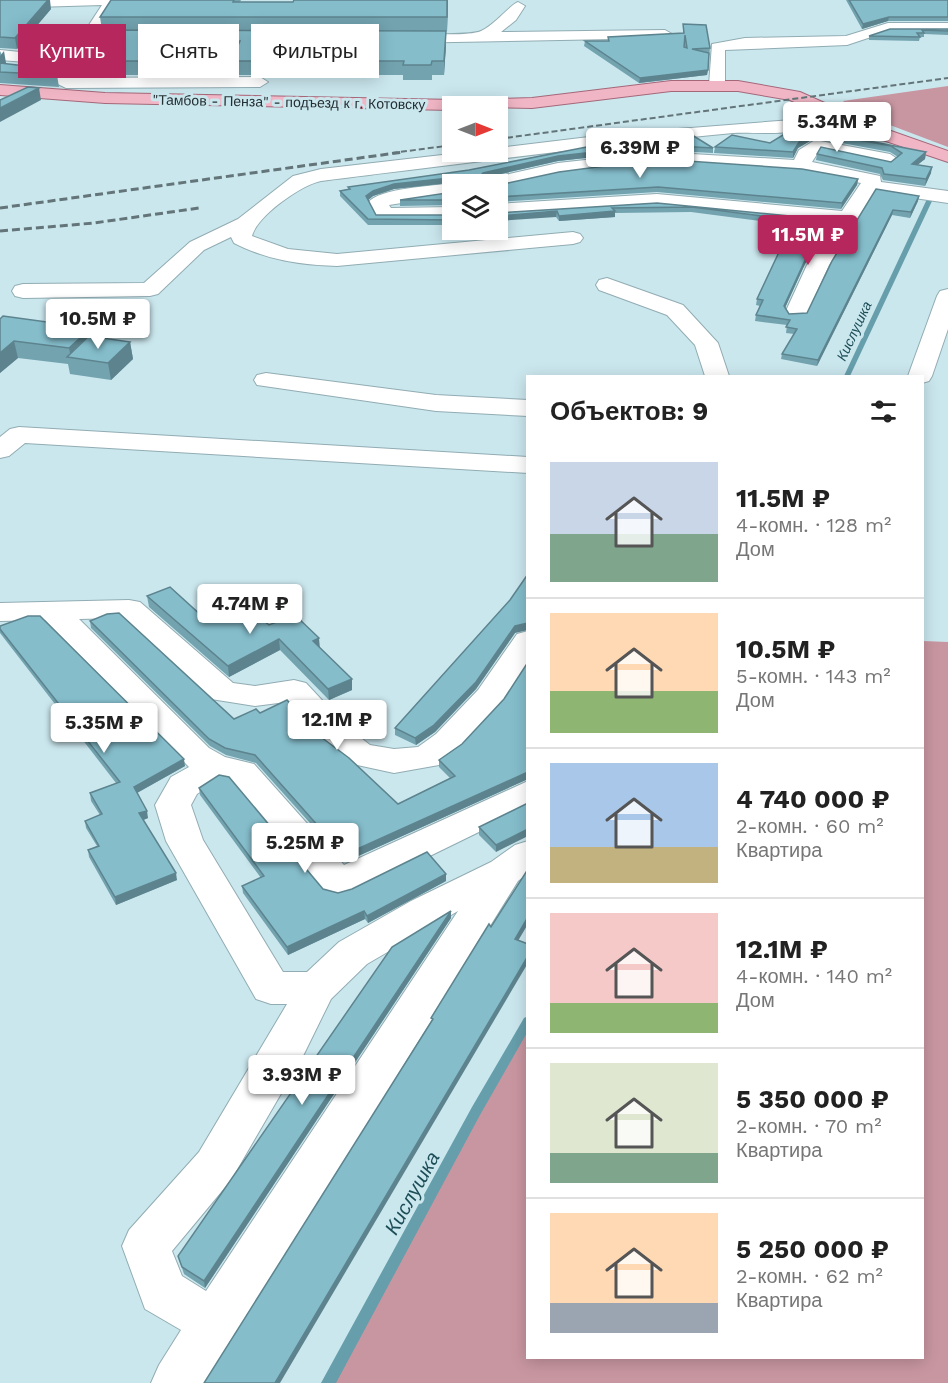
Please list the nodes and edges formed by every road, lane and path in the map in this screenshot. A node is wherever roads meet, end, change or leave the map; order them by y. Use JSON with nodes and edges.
{"nodes":[{"id":1,"x":112,"y":1,"type":"edge"},
{"id":2,"x":0,"y":4,"type":"edge"},
{"id":3,"x":518,"y":6,"type":"dead end"},
{"id":4,"x":101,"y":16,"type":"junction"},
{"id":5,"x":124,"y":16,"type":"edge"},
{"id":6,"x":948,"y":27,"type":"edge"},
{"id":7,"x":665,"y":34,"type":"edge"},
{"id":8,"x":133,"y":37,"type":"edge"},
{"id":9,"x":387,"y":38,"type":"edge"},
{"id":10,"x":478,"y":38,"type":"junction"},
{"id":11,"x":0,"y":55,"type":"edge"},
{"id":12,"x":18,"y":56,"type":"edge"},
{"id":13,"x":58,"y":78,"type":"edge"},
{"id":14,"x":260,"y":82,"type":"edge"},
{"id":15,"x":717,"y":85,"type":"junction"},
{"id":16,"x":649,"y":89,"type":"junction"},
{"id":17,"x":0,"y":90,"type":"edge"},
{"id":18,"x":23,"y":94,"type":"junction"},
{"id":19,"x":0,"y":106,"type":"edge"},
{"id":20,"x":804,"y":121,"type":"junction"},
{"id":21,"x":815,"y":145,"type":"junction"},
{"id":22,"x":948,"y":158,"type":"edge"},
{"id":23,"x":890,"y":160,"type":"edge"},
{"id":24,"x":802,"y":166,"type":"junction"},
{"id":25,"x":522,"y":177,"type":"junction"},
{"id":26,"x":508,"y":180,"type":"edge"},
{"id":27,"x":573,"y":186,"type":"edge"},
{"id":28,"x":442,"y":191,"type":"edge"},
{"id":29,"x":866,"y":193,"type":"junction"},
{"id":30,"x":837,"y":197,"type":"edge"},
{"id":31,"x":948,"y":197,"type":"edge"},
{"id":32,"x":508,"y":209,"type":"edge"},
{"id":33,"x":442,"y":213,"type":"edge"},
{"id":34,"x":848,"y":219,"type":"junction"},
{"id":35,"x":245,"y":224,"type":"junction"},
{"id":36,"x":573,"y":238,"type":"dead end"},
{"id":37,"x":607,"y":285,"type":"dead end"},
{"id":38,"x":23,"y":291,"type":"dead end"},
{"id":39,"x":948,"y":296,"type":"edge"},
{"id":40,"x":796,"y":313,"type":"edge"},
{"id":41,"x":717,"y":375,"type":"edge"},
{"id":42,"x":920,"y":375,"type":"edge"},
{"id":43,"x":266,"y":380,"type":"dead end"},
{"id":44,"x":526,"y":408,"type":"edge"},
{"id":45,"x":0,"y":450,"type":"edge"},
{"id":46,"x":526,"y":465,"type":"edge"},
{"id":47,"x":53,"y":610,"type":"junction"},
{"id":48,"x":0,"y":612,"type":"edge"},
{"id":49,"x":526,"y":644,"type":"edge"},
{"id":50,"x":214,"y":767,"type":"junction"},
{"id":51,"x":526,"y":794,"type":"edge"},
{"id":52,"x":516,"y":863,"type":"edge"},
{"id":53,"x":316,"y":988,"type":"junction"},
{"id":54,"x":214,"y":1323,"type":"junction"},
{"id":55,"x":177,"y":1383,"type":"edge"}],
"edges":[{"from":1,"to":2,"type":"lane"},
{"from":1,"to":4,"type":"lane"},
{"from":3,"to":10,"type":"lane"},
{"from":4,"to":5,"type":"lane"},
{"from":4,"to":8,"type":"lane"},
{"from":6,"to":15,"type":"lane"},
{"from":7,"to":10,"type":"lane"},
{"from":9,"to":10,"type":"lane"},
{"from":11,"to":12,"type":"lane"},
{"from":13,"to":14,"type":"lane"},
{"from":15,"to":16,"type":"main road","name":"\"Тамбов - Пенза\" - подъезд к г. Котовску"},
{"from":15,"to":22,"type":"main road","name":"\"Тамбов - Пенза\" - подъезд к г. Котовску"},
{"from":16,"to":18,"type":"main road","name":"\"Тамбов - Пенза\" - подъезд к г. Котовску"},
{"from":16,"to":20,"type":"main road","name":"\"Тамбов - Пенза\" - подъезд к г. Котовску"},
{"from":17,"to":18,"type":"main road","name":"\"Тамбов - Пенза\" - подъезд к г. Котовску"},
{"from":18,"to":19,"type":"lane"},
{"from":20,"to":21,"type":"lane"},
{"from":20,"to":22,"type":"main road","name":"\"Тамбов - Пенза\" - подъезд к г. Котовску"},
{"from":20,"to":35,"type":"lane"},
{"from":21,"to":23,"type":"lane"},
{"from":21,"to":24,"type":"lane"},
{"from":24,"to":25,"type":"lane"},
{"from":24,"to":29,"type":"lane"},
{"from":25,"to":26,"type":"lane"},
{"from":25,"to":27,"type":"lane"},
{"from":28,"to":33,"type":"lane"},
{"from":29,"to":30,"type":"lane"},
{"from":29,"to":31,"type":"lane"},
{"from":29,"to":34,"type":"lane"},
{"from":32,"to":34,"type":"lane"},
{"from":34,"to":40,"type":"lane"},
{"from":35,"to":36,"type":"lane"},
{"from":35,"to":38,"type":"lane"},
{"from":37,"to":41,"type":"lane"},
{"from":39,"to":42,"type":"lane"},
{"from":43,"to":44,"type":"lane"},
{"from":45,"to":46,"type":"lane"},
{"from":47,"to":48,"type":"lane"},
{"from":47,"to":49,"type":"lane"},
{"from":47,"to":50,"type":"lane"},
{"from":50,"to":51,"type":"lane"},
{"from":50,"to":53,"type":"lane"},
{"from":52,"to":53,"type":"lane"},
{"from":52,"to":54,"type":"lane"},
{"from":53,"to":54,"type":"lane"},
{"from":54,"to":55,"type":"lane"}]}
